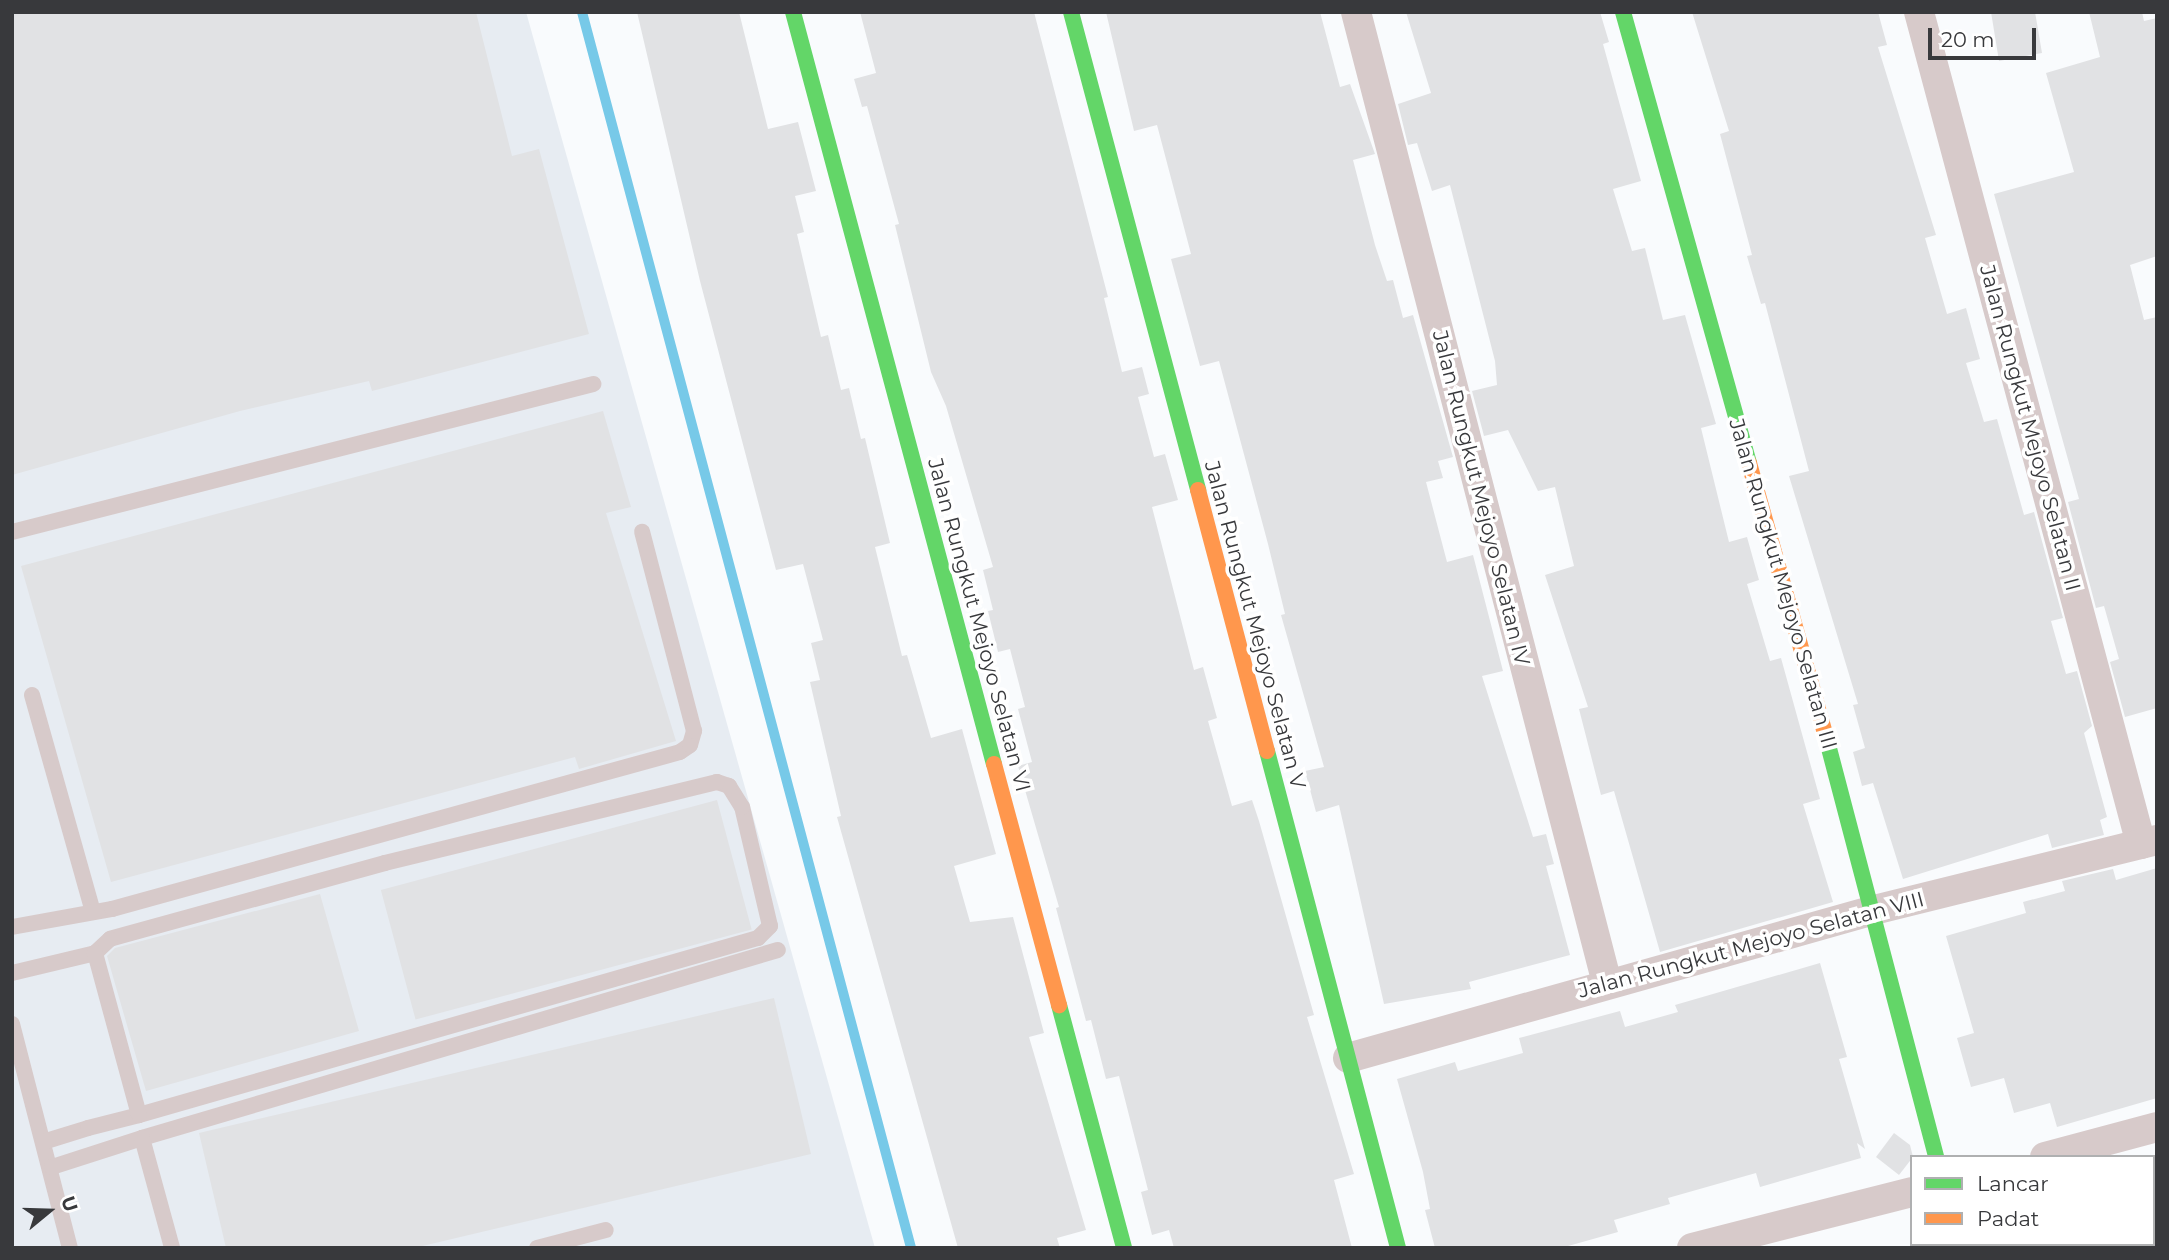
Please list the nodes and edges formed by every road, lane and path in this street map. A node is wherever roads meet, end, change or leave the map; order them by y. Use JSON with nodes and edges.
{"nodes":[{"id":1,"x":793,"y":12,"type":"edge"},
{"id":2,"x":1072,"y":12,"type":"edge"},
{"id":3,"x":1356,"y":12,"type":"edge"},
{"id":4,"x":1623,"y":12,"type":"edge"},
{"id":5,"x":1919,"y":12,"type":"edge"},
{"id":6,"x":593,"y":384,"type":"dead end"},
{"id":7,"x":642,"y":531,"type":"dead end"},
{"id":8,"x":12,"y":532,"type":"edge"},
{"id":9,"x":32,"y":695,"type":"dead end"},
{"id":10,"x":2149,"y":842,"type":"edge"},
{"id":11,"x":1874,"y":910,"type":"junction"},
{"id":12,"x":93,"y":912,"type":"junction"},
{"id":13,"x":12,"y":927,"type":"edge"},
{"id":14,"x":778,"y":950,"type":"dead end"},
{"id":15,"x":95,"y":953,"type":"junction"},
{"id":16,"x":12,"y":974,"type":"edge"},
{"id":17,"x":1607,"y":983,"type":"junction"},
{"id":18,"x":12,"y":1024,"type":"edge"},
{"id":19,"x":1348,"y":1058,"type":"junction"},
{"id":20,"x":139,"y":1115,"type":"junction"},
{"id":21,"x":2157,"y":1126,"type":"edge"},
{"id":22,"x":142,"y":1138,"type":"junction"},
{"id":23,"x":43,"y":1142,"type":"junction"},
{"id":24,"x":1935,"y":1155,"type":"edge"},
{"id":25,"x":2052,"y":1155,"type":"edge"},
{"id":26,"x":52,"y":1167,"type":"junction"},
{"id":27,"x":1910,"y":1193,"type":"edge"},
{"id":28,"x":606,"y":1230,"type":"dead end"},
{"id":29,"x":70,"y":1248,"type":"edge"},
{"id":30,"x":172,"y":1248,"type":"edge"},
{"id":31,"x":537,"y":1248,"type":"edge"},
{"id":32,"x":1124,"y":1248,"type":"edge"},
{"id":33,"x":1398,"y":1248,"type":"edge"},
{"id":34,"x":1692,"y":1248,"type":"edge"}],
"edges":[{"from":1,"to":32,"type":"street","name":"Jalan Rungkut Mejoyo Selatan VI"},
{"from":2,"to":19,"type":"street","name":"Jalan Rungkut Mejoyo Selatan V"},
{"from":3,"to":17,"type":"street","name":"Jalan Rungkut Mejoyo Selatan IV"},
{"from":4,"to":11,"type":"street","name":"Jalan Rungkut Mejoyo Selatan III"},
{"from":5,"to":10,"type":"street","name":"Jalan Rungkut Mejoyo Selatan II"},
{"from":6,"to":8,"type":"lane"},
{"from":7,"to":12,"type":"lane"},
{"from":9,"to":12,"type":"lane"},
{"from":10,"to":11,"type":"street","name":"Jalan Rungkut Mejoyo Selatan VIII"},
{"from":11,"to":17,"type":"street","name":"Jalan Rungkut Mejoyo Selatan VIII"},
{"from":11,"to":24,"type":"street","name":"Jalan Rungkut Mejoyo Selatan III"},
{"from":12,"to":13,"type":"lane"},
{"from":14,"to":22,"type":"lane"},
{"from":15,"to":16,"type":"lane"},
{"from":15,"to":20,"type":"lane"},
{"from":15,"to":20,"type":"lane"},
{"from":17,"to":19,"type":"street","name":"Jalan Rungkut Mejoyo Selatan VIII"},
{"from":18,"to":23,"type":"lane"},
{"from":19,"to":33,"type":"street","name":"Jalan Rungkut Mejoyo Selatan V"},
{"from":20,"to":23,"type":"lane"},
{"from":21,"to":25,"type":"street"},
{"from":22,"to":26,"type":"lane"},
{"from":22,"to":30,"type":"lane"},
{"from":23,"to":26,"type":"lane"},
{"from":26,"to":29,"type":"lane"},
{"from":27,"to":34,"type":"street"},
{"from":28,"to":31,"type":"lane"}]}
